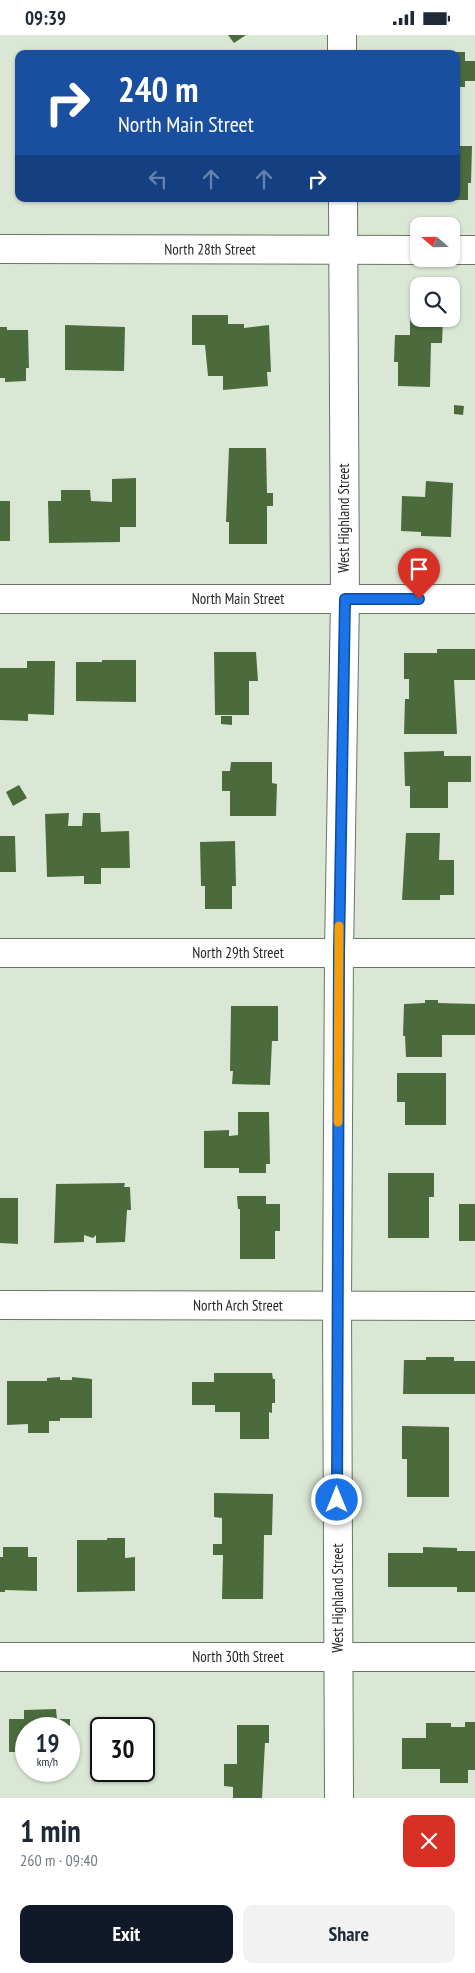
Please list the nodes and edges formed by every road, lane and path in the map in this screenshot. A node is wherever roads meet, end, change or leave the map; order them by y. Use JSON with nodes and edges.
{"nodes":[{"id":1,"x":342,"y":35,"type":"edge"},
{"id":2,"x":342,"y":50,"type":"edge"},
{"id":3,"x":343,"y":202,"type":"edge"},
{"id":4,"x":0,"y":249,"type":"edge"},
{"id":5,"x":344,"y":249,"type":"junction"},
{"id":6,"x":410,"y":250,"type":"edge"},
{"id":7,"x":460,"y":250,"type":"edge"},
{"id":8,"x":475,"y":250,"type":"edge"},
{"id":9,"x":0,"y":599,"type":"edge"},
{"id":10,"x":345,"y":599,"type":"junction"},
{"id":11,"x":475,"y":599,"type":"edge"},
{"id":12,"x":339,"y":952,"type":"junction"},
{"id":13,"x":0,"y":953,"type":"edge"},
{"id":14,"x":475,"y":953,"type":"edge"},
{"id":15,"x":0,"y":1305,"type":"edge"},
{"id":16,"x":337,"y":1305,"type":"junction"},
{"id":17,"x":475,"y":1306,"type":"edge"},
{"id":18,"x":338,"y":1656,"type":"junction"},
{"id":19,"x":0,"y":1657,"type":"edge"},
{"id":20,"x":475,"y":1657,"type":"edge"},
{"id":21,"x":339,"y":1798,"type":"edge"}],
"edges":[{"from":1,"to":2,"type":"street"},
{"from":3,"to":5,"type":"street","name":"West Highland Street"},
{"from":4,"to":5,"type":"street","name":"North 28th Street"},
{"from":5,"to":6,"type":"street","name":"North 28th Street"},
{"from":5,"to":10,"type":"street","name":"West Highland Street"},
{"from":7,"to":8,"type":"street"},
{"from":9,"to":10,"type":"street","name":"North Main Street"},
{"from":10,"to":11,"type":"street","name":"North Main Street"},
{"from":10,"to":12,"type":"street","name":"West Highland Street"},
{"from":12,"to":13,"type":"street","name":"North 29th Street"},
{"from":12,"to":14,"type":"street","name":"North 29th Street"},
{"from":12,"to":16,"type":"street","name":"West Highland Street"},
{"from":15,"to":16,"type":"street","name":"North Arch Street"},
{"from":16,"to":17,"type":"street","name":"North Arch Street"},
{"from":16,"to":18,"type":"street","name":"West Highland Street"},
{"from":18,"to":19,"type":"street","name":"North 30th Street"},
{"from":18,"to":20,"type":"street","name":"North 30th Street"},
{"from":18,"to":21,"type":"street","name":"West Highland Street"}]}
